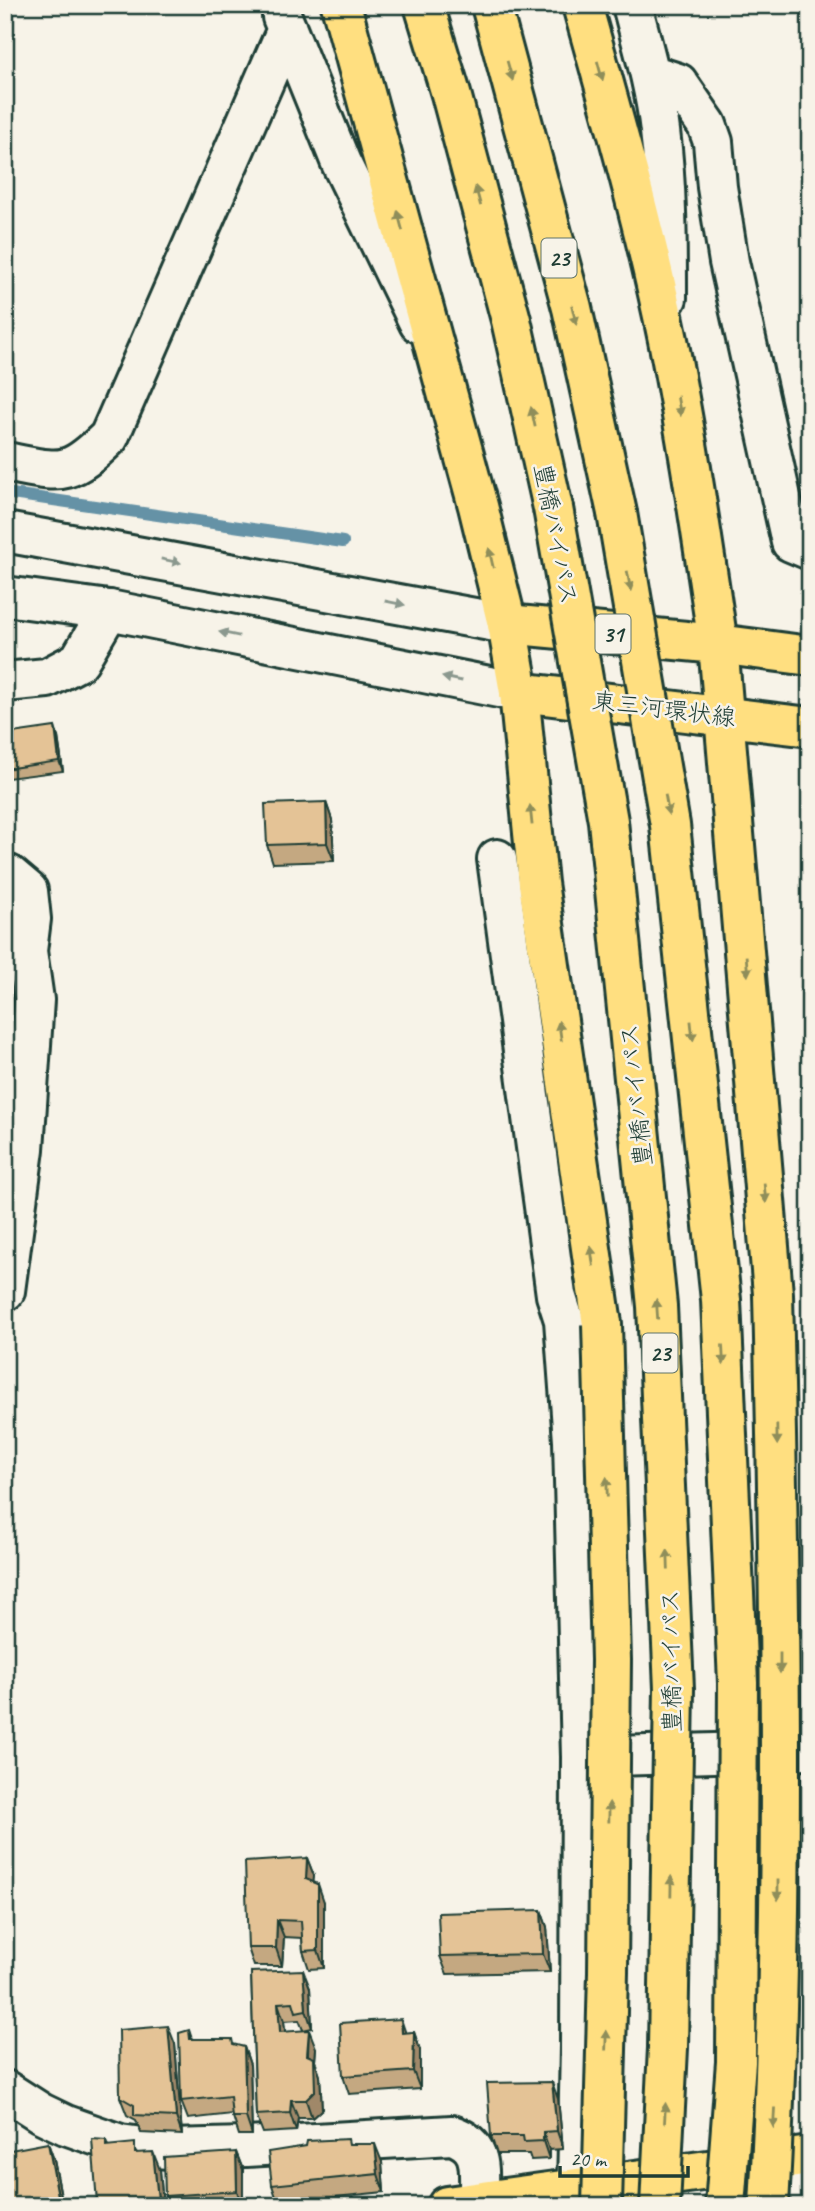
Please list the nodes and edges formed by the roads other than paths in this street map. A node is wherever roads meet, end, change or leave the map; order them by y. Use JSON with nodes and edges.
{"nodes":[{"id":1,"x":341,"y":5,"type":"edge"},
{"id":2,"x":424,"y":5,"type":"edge"},
{"id":3,"x":491,"y":5,"type":"edge"},
{"id":4,"x":582,"y":5,"type":"edge"},
{"id":5,"x":632,"y":5,"type":"edge"},
{"id":6,"x":282,"y":17,"type":"edge"},
{"id":7,"x":650,"y":74,"type":"junction"},
{"id":8,"x":667,"y":339,"type":"junction"},
{"id":9,"x":437,"y":357,"type":"junction"},
{"id":10,"x":5,"y":462,"type":"edge"},
{"id":11,"x":5,"y":532,"type":"edge"},
{"id":12,"x":810,"y":550,"type":"edge"},
{"id":13,"x":5,"y":596,"type":"edge"},
{"id":14,"x":109,"y":610,"type":"junction"},
{"id":15,"x":507,"y":624,"type":"junction"},
{"id":16,"x":719,"y":645,"type":"junction"},
{"id":17,"x":810,"y":656,"type":"edge"},
{"id":18,"x":5,"y":682,"type":"edge"},
{"id":19,"x":519,"y":692,"type":"junction"},
{"id":20,"x":726,"y":716,"type":"junction"},
{"id":21,"x":810,"y":727,"type":"edge"},
{"id":22,"x":497,"y":859,"type":"dead end"},
{"id":23,"x":5,"y":875,"type":"edge"},
{"id":24,"x":5,"y":1291,"type":"edge"},
{"id":25,"x":810,"y":1750,"type":"edge"},
{"id":26,"x":582,"y":1757,"type":"junction"},
{"id":27,"x":5,"y":2090,"type":"edge"},
{"id":28,"x":809,"y":2156,"type":"edge"},
{"id":29,"x":585,"y":2200,"type":"edge"},
{"id":30,"x":463,"y":2203,"type":"edge"},
{"id":31,"x":660,"y":2206,"type":"edge"},
{"id":32,"x":725,"y":2206,"type":"edge"},
{"id":33,"x":769,"y":2206,"type":"edge"},
{"id":34,"x":808,"y":2206,"type":"edge"}],
"edges":[{"from":9,"to":1,"type":"main road","one_way":true},
{"from":31,"to":2,"type":"main road","name":"豊橋バイパス","number":"23","one_way":true,"bridge":true},
{"from":3,"to":32,"type":"main road","number":"23","one_way":true,"bridge":true},
{"from":4,"to":8,"type":"main road","one_way":true},
{"from":5,"to":7,"type":"street"},
{"from":6,"to":9,"type":"street"},
{"from":6,"to":10,"type":"street"},
{"from":7,"to":8,"type":"street"},
{"from":7,"to":12,"type":"street"},
{"from":8,"to":16,"type":"main road","one_way":true},
{"from":15,"to":9,"type":"main road","one_way":true},
{"from":11,"to":15,"type":"street","one_way":true},
{"from":13,"to":14,"type":"street"},
{"from":14,"to":18,"type":"street"},
{"from":19,"to":14,"type":"street","one_way":true},
{"from":15,"to":16,"type":"main road","number":"31"},
{"from":15,"to":19,"type":"main road"},
{"from":16,"to":17,"type":"main road","number":"31"},
{"from":16,"to":20,"type":"main road"},
{"from":19,"to":20,"type":"main road","name":"東三河環状線"},
{"from":29,"to":19,"type":"main road","one_way":true,"bridge":true},
{"from":20,"to":21,"type":"main road","name":"東三河環状線"},
{"from":20,"to":33,"type":"main road","one_way":true,"bridge":true},
{"from":22,"to":26,"type":"street"},
{"from":23,"to":24,"type":"street"},
{"from":25,"to":26,"type":"street"},
{"from":26,"to":29,"type":"street"},
{"from":27,"to":30,"type":"street"},
{"from":28,"to":29,"type":"main road"},
{"from":28,"to":34,"type":"street"},
{"from":29,"to":30,"type":"main road"}]}
